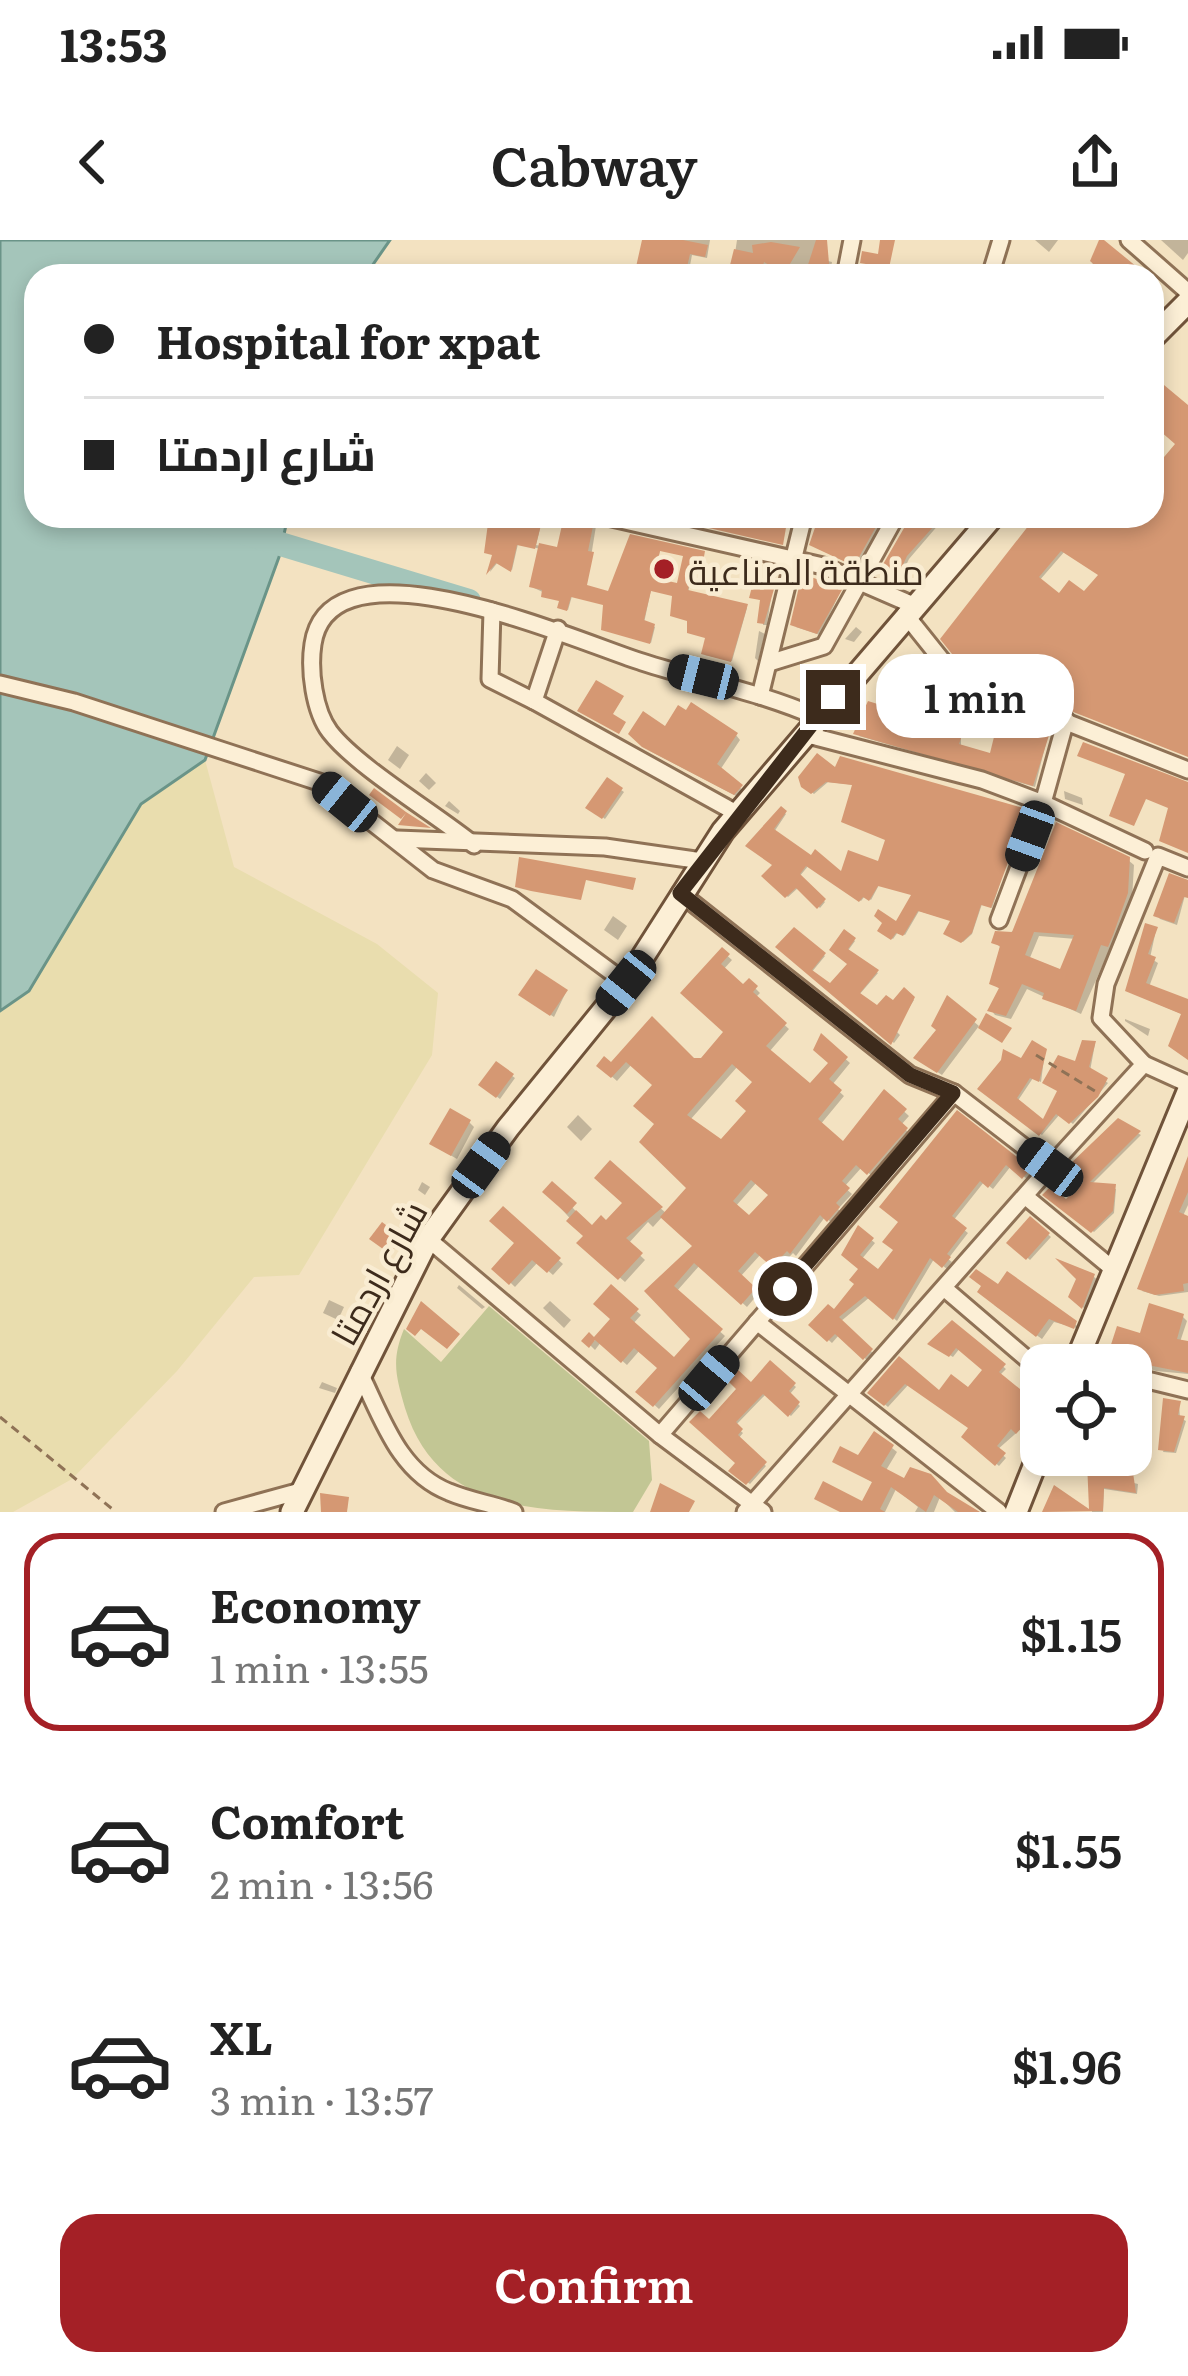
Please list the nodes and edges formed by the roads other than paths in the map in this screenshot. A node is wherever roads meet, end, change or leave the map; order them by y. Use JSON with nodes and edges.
{"nodes":[{"id":1,"x":1129,"y":240,"type":"edge"},
{"id":2,"x":1156,"y":264,"type":"edge"},
{"id":3,"x":1164,"y":271,"type":"edge"},
{"id":4,"x":1188,"y":292,"type":"edge"},
{"id":5,"x":1188,"y":302,"type":"edge"},
{"id":6,"x":1164,"y":326,"type":"edge"},
{"id":7,"x":655,"y":528,"type":"edge"},
{"id":8,"x":800,"y":528,"type":"edge"},
{"id":9,"x":889,"y":528,"type":"edge"},
{"id":10,"x":982,"y":528,"type":"edge"},
{"id":11,"x":791,"y":559,"type":"junction"},
{"id":12,"x":860,"y":580,"type":"junction"},
{"id":13,"x":909,"y":610,"type":"junction"},
{"id":14,"x":492,"y":611,"type":"junction"},
{"id":15,"x":558,"y":629,"type":"junction"},
{"id":16,"x":769,"y":663,"type":"junction"},
{"id":17,"x":0,"y":684,"type":"edge"},
{"id":18,"x":760,"y":696,"type":"junction"},
{"id":19,"x":534,"y":701,"type":"junction"},
{"id":20,"x":1066,"y":720,"type":"junction"},
{"id":21,"x":810,"y":725,"type":"junction"},
{"id":22,"x":1188,"y":770,"type":"edge"},
{"id":23,"x":1042,"y":803,"type":"junction"},
{"id":24,"x":738,"y":814,"type":"junction"},
{"id":25,"x":1153,"y":833,"type":"dead end"},
{"id":26,"x":394,"y":838,"type":"junction"},
{"id":27,"x":474,"y":845,"type":"junction"},
{"id":28,"x":1151,"y":854,"type":"junction"},
{"id":29,"x":702,"y":860,"type":"junction"},
{"id":30,"x":1188,"y":868,"type":"edge"},
{"id":31,"x":680,"y":893,"type":"junction"},
{"id":32,"x":1000,"y":920,"type":"dead end"},
{"id":33,"x":626,"y":983,"type":"junction"},
{"id":34,"x":1144,"y":1064,"type":"junction"},
{"id":35,"x":1188,"y":1088,"type":"edge"},
{"id":36,"x":953,"y":1093,"type":"junction"},
{"id":37,"x":1181,"y":1129,"type":"edge"},
{"id":38,"x":1050,"y":1167,"type":"junction"},
{"id":39,"x":1026,"y":1197,"type":"junction"},
{"id":40,"x":428,"y":1239,"type":"junction"},
{"id":41,"x":1113,"y":1269,"type":"junction"},
{"id":42,"x":944,"y":1288,"type":"junction"},
{"id":43,"x":757,"y":1322,"type":"junction"},
{"id":44,"x":1085,"y":1344,"type":"edge"},
{"id":45,"x":1020,"y":1353,"type":"edge"},
{"id":46,"x":359,"y":1371,"type":"junction"},
{"id":47,"x":1152,"y":1381,"type":"edge"},
{"id":48,"x":1188,"y":1390,"type":"edge"},
{"id":49,"x":848,"y":1397,"type":"junction"},
{"id":50,"x":660,"y":1435,"type":"junction"},
{"id":51,"x":1030,"y":1476,"type":"edge"},
{"id":52,"x":304,"y":1490,"type":"junction"},
{"id":53,"x":753,"y":1510,"type":"edge"},
{"id":54,"x":224,"y":1512,"type":"edge"},
{"id":55,"x":292,"y":1512,"type":"edge"},
{"id":56,"x":514,"y":1512,"type":"edge"},
{"id":57,"x":999,"y":1512,"type":"edge"},
{"id":58,"x":1016,"y":1512,"type":"edge"}],
"edges":[{"from":1,"to":2,"type":"street"},
{"from":3,"to":4,"type":"street"},
{"from":5,"to":6,"type":"main road"},
{"from":7,"to":11,"type":"street"},
{"from":8,"to":11,"type":"street"},
{"from":9,"to":12,"type":"street"},
{"from":10,"to":13,"type":"main road","name":"شارع اردمتا"},
{"from":11,"to":12,"type":"street"},
{"from":11,"to":16,"type":"street"},
{"from":12,"to":13,"type":"street"},
{"from":12,"to":16,"type":"street"},
{"from":13,"to":20,"type":"street"},
{"from":13,"to":21,"type":"main road","name":"شارع اردمتا"},
{"from":14,"to":15,"type":"street"},
{"from":14,"to":19,"type":"street"},
{"from":14,"to":27,"type":"street"},
{"from":15,"to":18,"type":"street"},
{"from":15,"to":19,"type":"street"},
{"from":16,"to":18,"type":"street"},
{"from":17,"to":26,"type":"street"},
{"from":18,"to":21,"type":"street"},
{"from":19,"to":24,"type":"street"},
{"from":20,"to":22,"type":"street"},
{"from":20,"to":23,"type":"street"},
{"from":21,"to":23,"type":"street"},
{"from":21,"to":24,"type":"main road","name":"شارع اردمتا"},
{"from":23,"to":28,"type":"street"},
{"from":23,"to":32,"type":"street"},
{"from":24,"to":29,"type":"main road","name":"شارع اردمتا"},
{"from":25,"to":28,"type":"street"},
{"from":26,"to":27,"type":"street"},
{"from":26,"to":33,"type":"street"},
{"from":27,"to":29,"type":"street"},
{"from":28,"to":30,"type":"street"},
{"from":28,"to":34,"type":"street"},
{"from":29,"to":31,"type":"main road","name":"شارع اردمتا"},
{"from":31,"to":33,"type":"main road","name":"شارع اردمتا"},
{"from":31,"to":36,"type":"street"},
{"from":33,"to":40,"type":"main road","name":"شارع اردمتا"},
{"from":34,"to":35,"type":"street"},
{"from":34,"to":38,"type":"street"},
{"from":35,"to":37,"type":"main road"},
{"from":36,"to":38,"type":"street"},
{"from":36,"to":43,"type":"street"},
{"from":37,"to":41,"type":"main road"},
{"from":38,"to":39,"type":"street"},
{"from":39,"to":41,"type":"street"},
{"from":39,"to":42,"type":"street"},
{"from":40,"to":46,"type":"main road","name":"شارع اردمتا"},
{"from":40,"to":50,"type":"street"},
{"from":41,"to":44,"type":"main road"},
{"from":42,"to":45,"type":"street"},
{"from":42,"to":49,"type":"street"},
{"from":43,"to":49,"type":"street"},
{"from":43,"to":50,"type":"street"},
{"from":46,"to":52,"type":"main road","name":"شارع اردمتا"},
{"from":46,"to":56,"type":"street"},
{"from":47,"to":48,"type":"street"},
{"from":49,"to":53,"type":"street"},
{"from":49,"to":57,"type":"street"},
{"from":50,"to":53,"type":"street"},
{"from":51,"to":58,"type":"main road"},
{"from":52,"to":54,"type":"street"},
{"from":52,"to":55,"type":"main road","name":"شارع اردمتا"}]}
